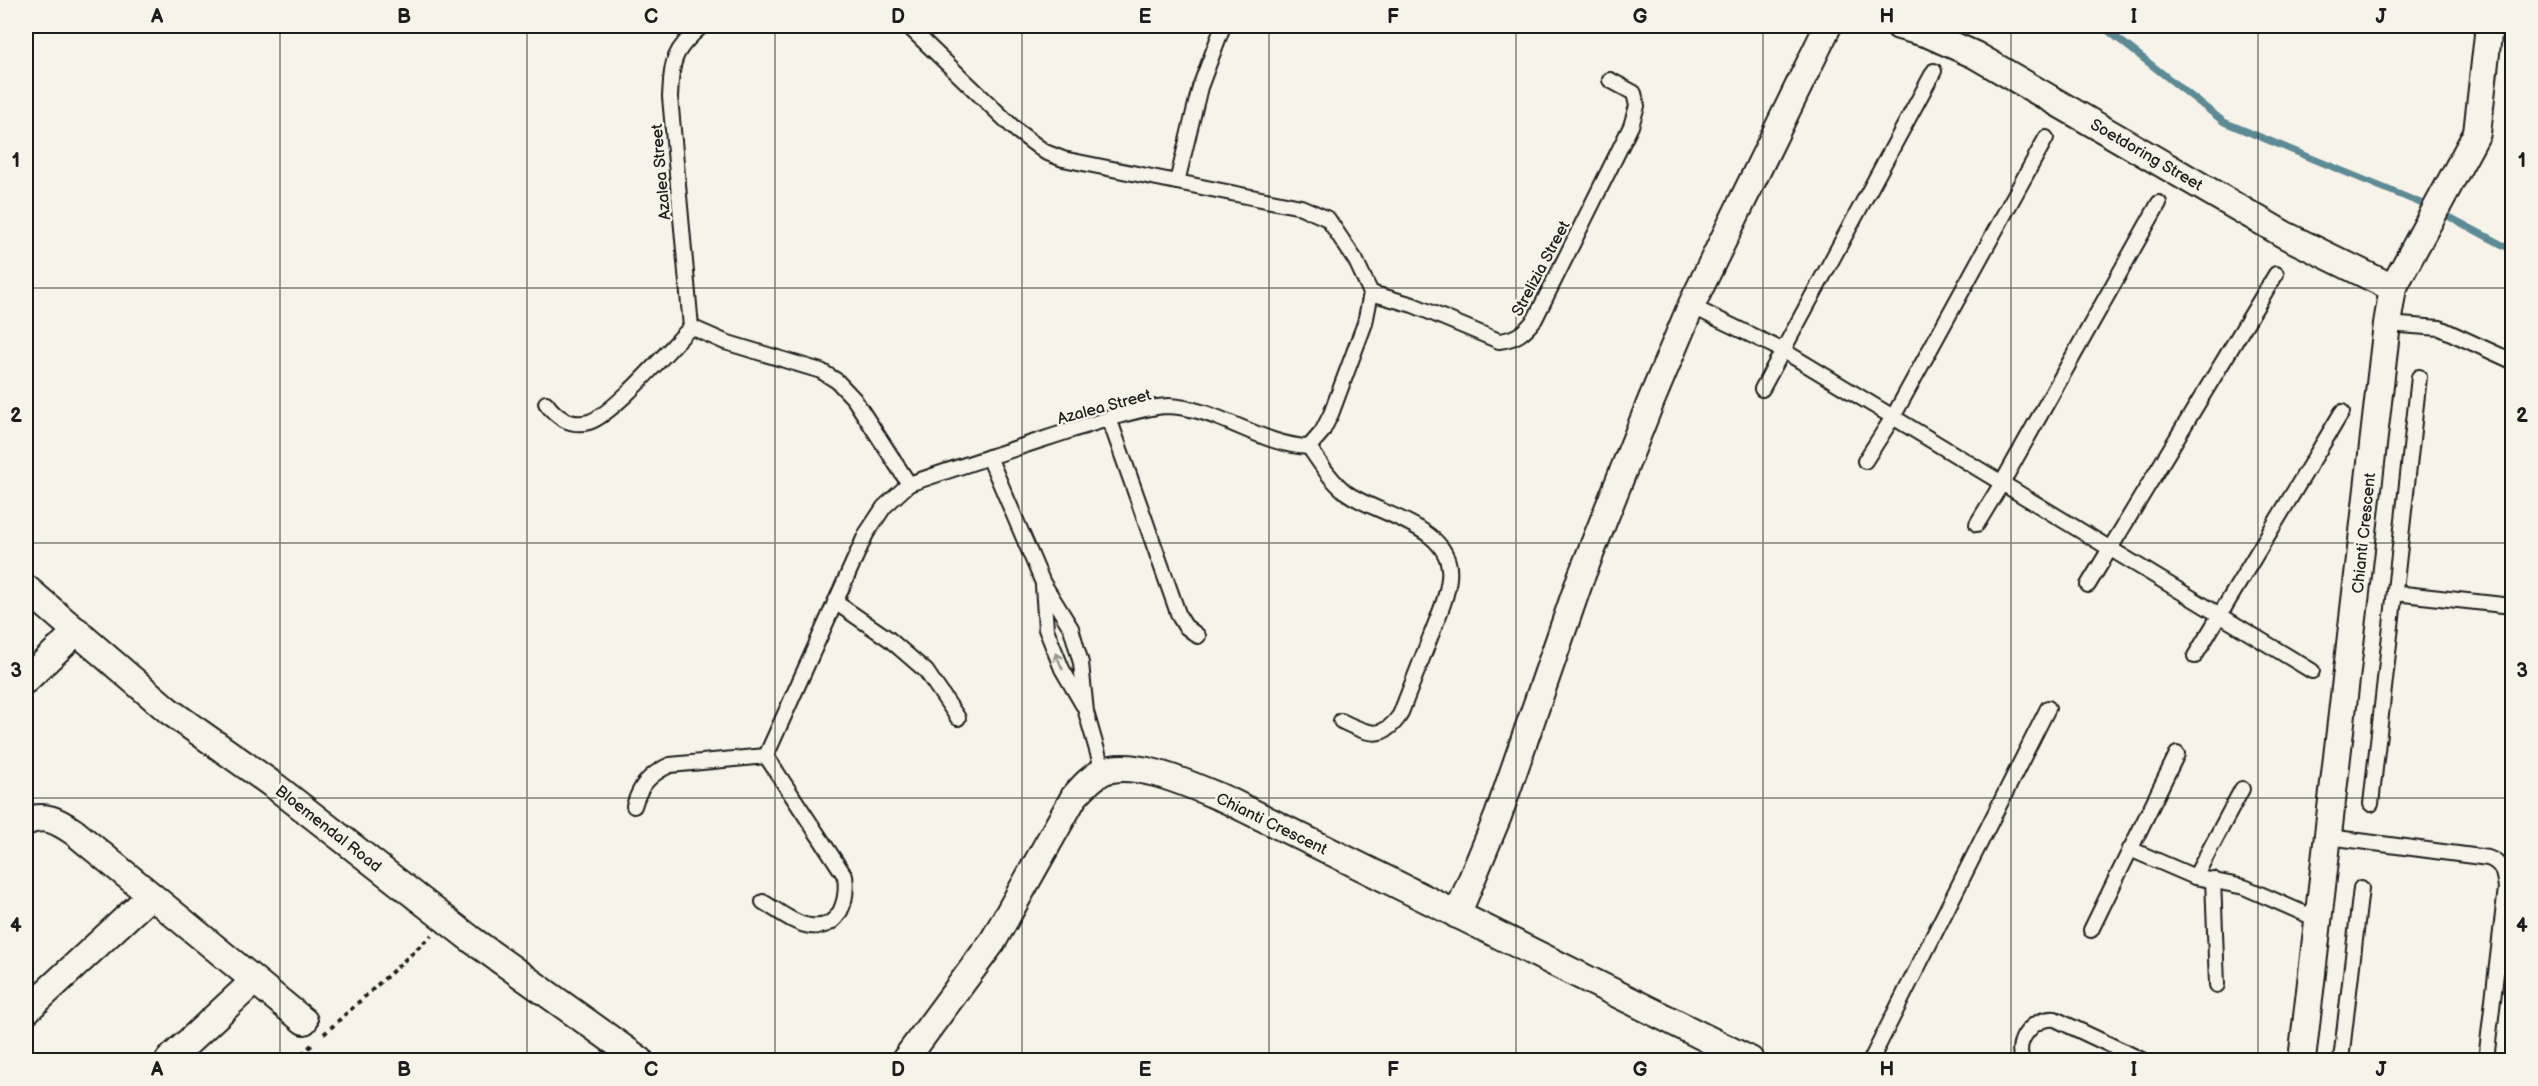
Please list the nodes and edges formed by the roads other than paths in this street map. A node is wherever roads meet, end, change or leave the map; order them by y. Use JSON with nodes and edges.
{"nodes":[{"id":1,"x":702,"y":26,"type":"edge"},
{"id":2,"x":908,"y":26,"type":"edge"},
{"id":3,"x":1223,"y":26,"type":"edge"},
{"id":4,"x":1828,"y":26,"type":"edge"},
{"id":5,"x":1899,"y":26,"type":"edge"},
{"id":6,"x":2489,"y":26,"type":"edge"},
{"id":7,"x":1934,"y":71,"type":"dead end"},
{"id":8,"x":1610,"y":80,"type":"dead end"},
{"id":9,"x":2046,"y":138,"type":"dead end"},
{"id":10,"x":1177,"y":182,"type":"junction"},
{"id":11,"x":2159,"y":203,"type":"dead end"},
{"id":12,"x":2276,"y":274,"type":"dead end"},
{"id":13,"x":2393,"y":288,"type":"junction"},
{"id":14,"x":1371,"y":293,"type":"junction"},
{"id":15,"x":1691,"y":306,"type":"junction"},
{"id":16,"x":2387,"y":324,"type":"junction"},
{"id":17,"x":691,"y":327,"type":"junction"},
{"id":18,"x":1784,"y":351,"type":"junction"},
{"id":19,"x":2512,"y":361,"type":"edge"},
{"id":20,"x":2419,"y":377,"type":"dead end"},
{"id":21,"x":1762,"y":388,"type":"dead end"},
{"id":22,"x":546,"y":403,"type":"dead end"},
{"id":23,"x":2342,"y":412,"type":"dead end"},
{"id":24,"x":1893,"y":417,"type":"junction"},
{"id":25,"x":1109,"y":418,"type":"junction"},
{"id":26,"x":1309,"y":447,"type":"junction"},
{"id":27,"x":989,"y":457,"type":"junction"},
{"id":28,"x":1865,"y":461,"type":"dead end"},
{"id":29,"x":2002,"y":483,"type":"junction"},
{"id":30,"x":909,"y":484,"type":"junction"},
{"id":31,"x":1977,"y":524,"type":"dead end"},
{"id":32,"x":2110,"y":549,"type":"junction"},
{"id":33,"x":1043,"y":583,"type":"junction"},
{"id":34,"x":2088,"y":585,"type":"dead end"},
{"id":35,"x":26,"y":588,"type":"edge"},
{"id":36,"x":2395,"y":593,"type":"junction"},
{"id":37,"x":835,"y":602,"type":"junction"},
{"id":38,"x":2512,"y":606,"type":"edge"},
{"id":39,"x":2220,"y":615,"type":"junction"},
{"id":40,"x":77,"y":632,"type":"junction"},
{"id":41,"x":1198,"y":636,"type":"dead end"},
{"id":42,"x":2195,"y":656,"type":"dead end"},
{"id":43,"x":2312,"y":671,"type":"dead end"},
{"id":44,"x":26,"y":680,"type":"edge"},
{"id":45,"x":2048,"y":708,"type":"dead end"},
{"id":46,"x":1086,"y":712,"type":"junction"},
{"id":47,"x":958,"y":718,"type":"dead end"},
{"id":48,"x":1341,"y":721,"type":"dead end"},
{"id":49,"x":2177,"y":754,"type":"dead end"},
{"id":50,"x":766,"y":756,"type":"junction"},
{"id":51,"x":1103,"y":771,"type":"junction"},
{"id":52,"x":2242,"y":789,"type":"dead end"},
{"id":53,"x":2371,"y":804,"type":"dead end"},
{"id":54,"x":634,"y":806,"type":"dead end"},
{"id":55,"x":26,"y":822,"type":"edge"},
{"id":56,"x":2329,"y":837,"type":"junction"},
{"id":57,"x":2130,"y":849,"type":"junction"},
{"id":58,"x":2194,"y":876,"type":"junction"},
{"id":59,"x":2213,"y":879,"type":"junction"},
{"id":60,"x":2361,"y":888,"type":"dead end"},
{"id":61,"x":150,"y":896,"type":"junction"},
{"id":62,"x":763,"y":902,"type":"dead end"},
{"id":63,"x":1457,"y":915,"type":"junction"},
{"id":64,"x":2319,"y":920,"type":"junction"},
{"id":65,"x":2091,"y":930,"type":"dead end"},
{"id":66,"x":254,"y":981,"type":"junction"},
{"id":67,"x":2217,"y":985,"type":"dead end"},
{"id":68,"x":26,"y":1011,"type":"edge"},
{"id":69,"x":304,"y":1021,"type":"dead end"},
{"id":70,"x":169,"y":1060,"type":"edge"},
{"id":71,"x":640,"y":1060,"type":"edge"},
{"id":72,"x":905,"y":1060,"type":"edge"},
{"id":73,"x":1750,"y":1060,"type":"edge"},
{"id":74,"x":1871,"y":1060,"type":"edge"},
{"id":75,"x":2022,"y":1060,"type":"edge"},
{"id":76,"x":2142,"y":1060,"type":"edge"},
{"id":77,"x":2302,"y":1060,"type":"edge"},
{"id":78,"x":2341,"y":1060,"type":"edge"},
{"id":79,"x":2486,"y":1060,"type":"edge"}],
"edges":[{"from":1,"to":17,"type":"lane","name":"Azalea Street"},
{"from":2,"to":10,"type":"lane"},
{"from":3,"to":10,"type":"lane"},
{"from":4,"to":15,"type":"street"},
{"from":5,"to":13,"type":"street","name":"Soetdoring Street"},
{"from":6,"to":13,"type":"street","name":"Chianti Crescent"},
{"from":7,"to":18,"type":"lane"},
{"from":8,"to":14,"type":"lane","name":"Strelizia Street"},
{"from":9,"to":24,"type":"lane"},
{"from":10,"to":14,"type":"lane"},
{"from":11,"to":29,"type":"lane"},
{"from":12,"to":32,"type":"lane"},
{"from":13,"to":16,"type":"street","name":"Chianti Crescent"},
{"from":14,"to":26,"type":"lane"},
{"from":15,"to":18,"type":"lane"},
{"from":15,"to":63,"type":"street"},
{"from":16,"to":19,"type":"lane"},
{"from":16,"to":56,"type":"street","name":"Chianti Crescent"},
{"from":17,"to":22,"type":"lane"},
{"from":17,"to":30,"type":"lane"},
{"from":18,"to":21,"type":"lane"},
{"from":18,"to":24,"type":"lane"},
{"from":20,"to":36,"type":"lane"},
{"from":23,"to":39,"type":"lane"},
{"from":24,"to":28,"type":"lane"},
{"from":24,"to":29,"type":"lane"},
{"from":25,"to":26,"type":"lane","name":"Azalea Street"},
{"from":25,"to":27,"type":"lane","name":"Azalea Street"},
{"from":25,"to":41,"type":"lane"},
{"from":26,"to":48,"type":"lane"},
{"from":27,"to":30,"type":"lane","name":"Azalea Street"},
{"from":27,"to":33,"type":"lane"},
{"from":29,"to":31,"type":"lane"},
{"from":29,"to":32,"type":"lane"},
{"from":30,"to":37,"type":"lane"},
{"from":32,"to":34,"type":"lane"},
{"from":32,"to":39,"type":"lane"},
{"from":46,"to":33,"type":"lane","one_way":true},
{"from":33,"to":46,"type":"lane"},
{"from":35,"to":40,"type":"street","name":"Bloemendal Road"},
{"from":36,"to":38,"type":"lane"},
{"from":36,"to":53,"type":"lane"},
{"from":37,"to":47,"type":"lane"},
{"from":37,"to":50,"type":"lane"},
{"from":39,"to":42,"type":"lane"},
{"from":39,"to":43,"type":"lane"},
{"from":40,"to":44,"type":"street"},
{"from":40,"to":71,"type":"street","name":"Bloemendal Road"},
{"from":45,"to":74,"type":"lane"},
{"from":46,"to":51,"type":"lane"},
{"from":49,"to":57,"type":"lane"},
{"from":50,"to":54,"type":"lane"},
{"from":50,"to":62,"type":"lane"},
{"from":51,"to":63,"type":"street","name":"Chianti Crescent"},
{"from":51,"to":72,"type":"street"},
{"from":52,"to":58,"type":"lane"},
{"from":55,"to":61,"type":"street"},
{"from":56,"to":64,"type":"street","name":"Chianti Crescent"},
{"from":56,"to":79,"type":"lane"},
{"from":57,"to":58,"type":"lane"},
{"from":57,"to":65,"type":"lane"},
{"from":58,"to":59,"type":"lane"},
{"from":59,"to":64,"type":"lane"},
{"from":59,"to":67,"type":"lane"},
{"from":60,"to":78,"type":"lane"},
{"from":61,"to":66,"type":"street"},
{"from":61,"to":68,"type":"street"},
{"from":63,"to":73,"type":"street","name":"Chianti Crescent"},
{"from":64,"to":77,"type":"street","name":"Chianti Crescent"},
{"from":66,"to":69,"type":"street"},
{"from":66,"to":70,"type":"street"},
{"from":75,"to":76,"type":"lane"}]}
